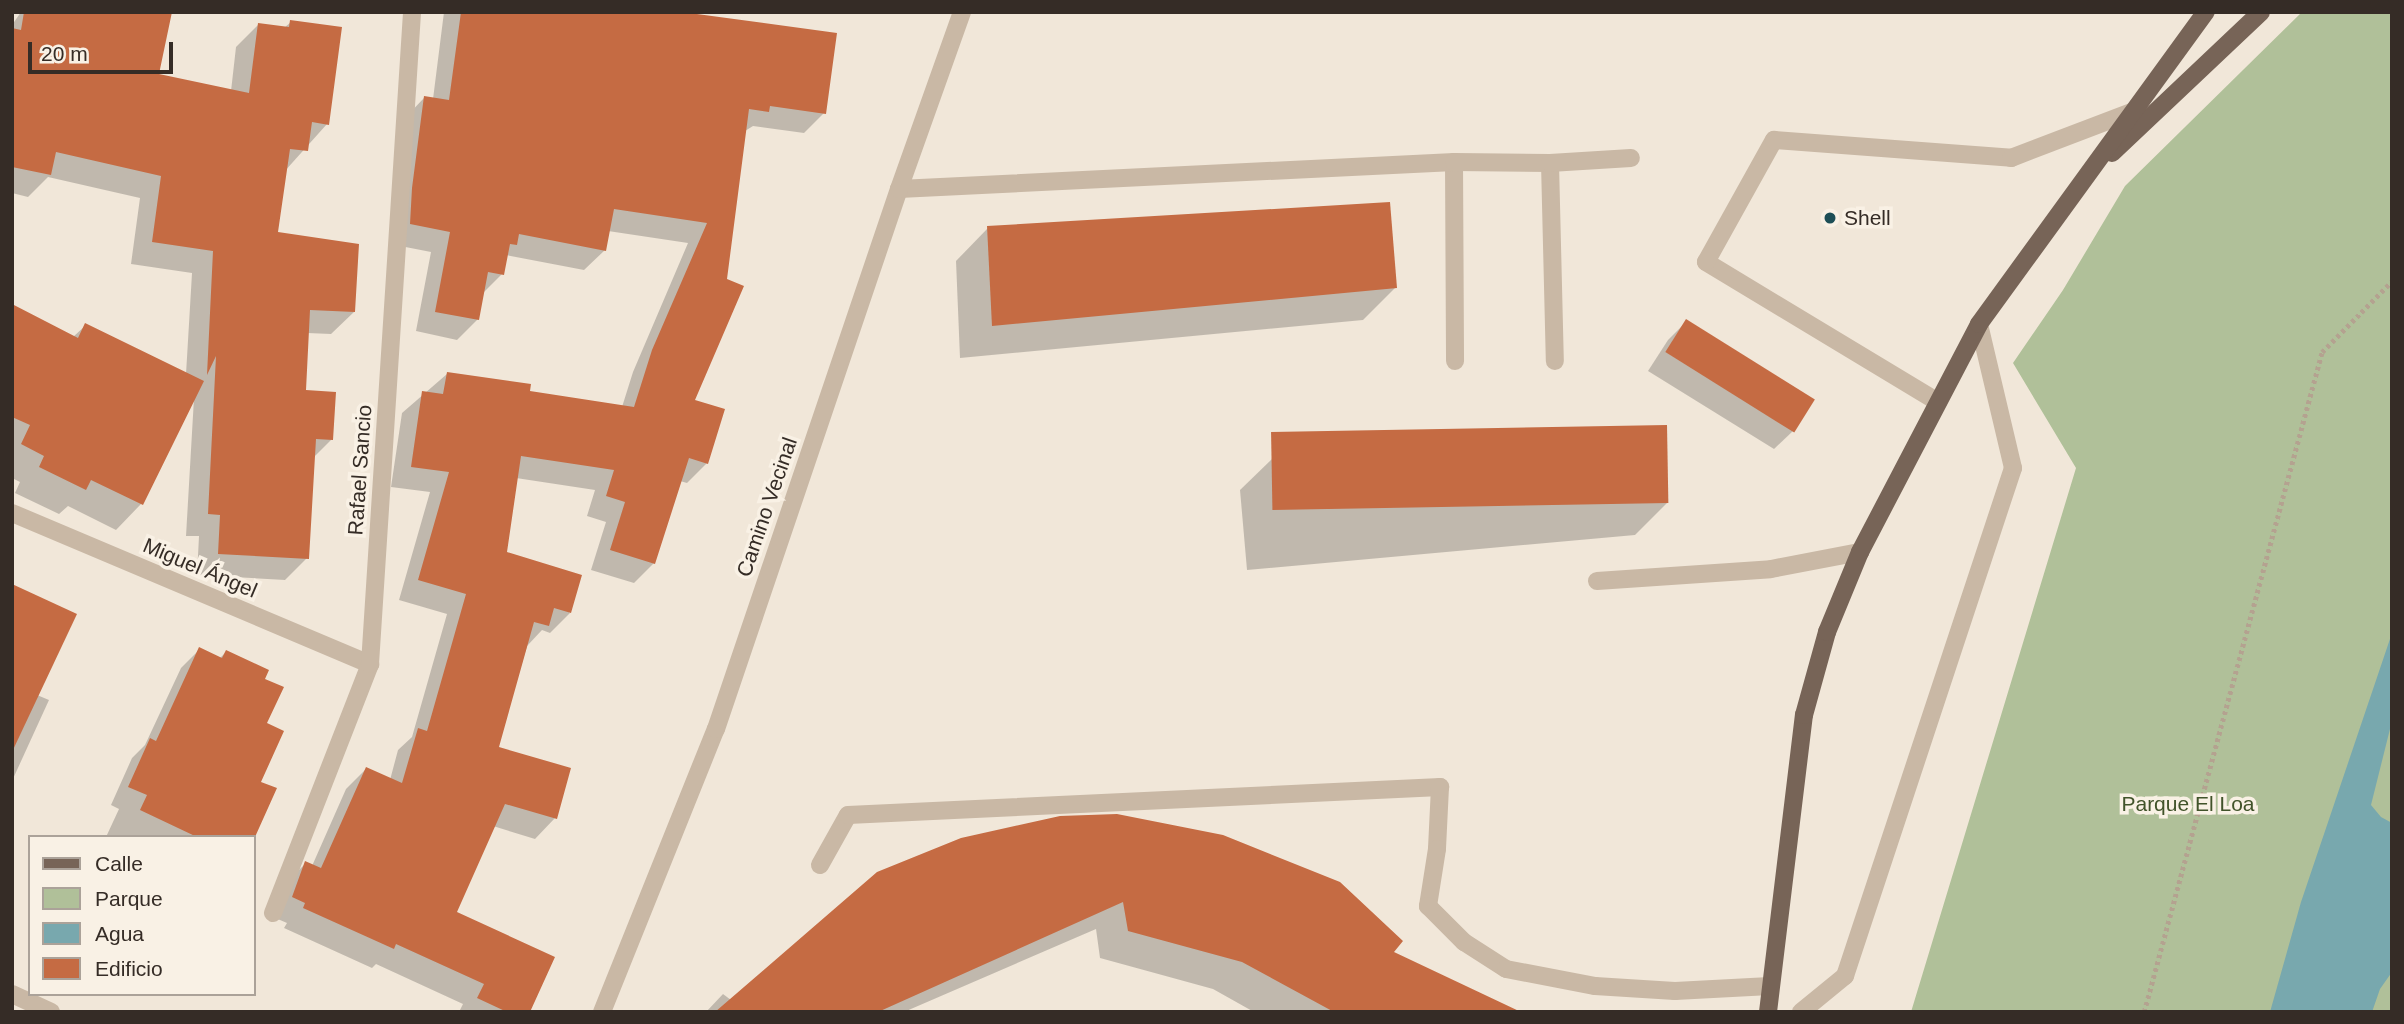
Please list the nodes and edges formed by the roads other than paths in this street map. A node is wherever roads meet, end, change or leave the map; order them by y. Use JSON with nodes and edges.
{"nodes":[{"id":1,"x":412,"y":12,"type":"edge"},
{"id":2,"x":962,"y":12,"type":"edge"},
{"id":3,"x":2206,"y":12,"type":"edge"},
{"id":4,"x":2261,"y":12,"type":"edge"},
{"id":5,"x":2134,"y":111,"type":"junction"},
{"id":6,"x":1631,"y":158,"type":"dead end"},
{"id":7,"x":1454,"y":162,"type":"junction"},
{"id":8,"x":1550,"y":163,"type":"junction"},
{"id":9,"x":2082,"y":182,"type":"junction"},
{"id":10,"x":899,"y":189,"type":"junction"},
{"id":11,"x":1979,"y":324,"type":"junction"},
{"id":12,"x":1455,"y":361,"type":"dead end"},
{"id":13,"x":1555,"y":361,"type":"dead end"},
{"id":14,"x":1938,"y":402,"type":"junction"},
{"id":15,"x":12,"y":513,"type":"edge"},
{"id":16,"x":1860,"y":552,"type":"junction"},
{"id":17,"x":1597,"y":581,"type":"dead end"},
{"id":18,"x":370,"y":664,"type":"junction"},
{"id":19,"x":820,"y":865,"type":"dead end"},
{"id":20,"x":273,"y":912,"type":"dead end"},
{"id":21,"x":1770,"y":986,"type":"junction"},
{"id":22,"x":12,"y":994,"type":"edge"},
{"id":23,"x":51,"y":1012,"type":"edge"},
{"id":24,"x":602,"y":1012,"type":"edge"},
{"id":25,"x":1768,"y":1012,"type":"edge"},
{"id":26,"x":1801,"y":1012,"type":"edge"}],
"edges":[{"from":1,"to":18,"type":"street","name":"Rafael Sancio"},
{"from":2,"to":10,"type":"street","name":"Camino Vecinal"},
{"from":3,"to":5,"type":"main road"},
{"from":4,"to":9,"type":"main road"},
{"from":5,"to":9,"type":"main road"},
{"from":5,"to":14,"type":"street"},
{"from":6,"to":8,"type":"street"},
{"from":7,"to":8,"type":"street"},
{"from":7,"to":10,"type":"street"},
{"from":7,"to":12,"type":"street"},
{"from":8,"to":13,"type":"street"},
{"from":9,"to":11,"type":"main road"},
{"from":10,"to":24,"type":"street","name":"Camino Vecinal"},
{"from":11,"to":14,"type":"main road"},
{"from":11,"to":26,"type":"street"},
{"from":14,"to":16,"type":"main road"},
{"from":15,"to":18,"type":"street","name":"Miguel Ángel"},
{"from":16,"to":17,"type":"street"},
{"from":16,"to":21,"type":"main road"},
{"from":18,"to":20,"type":"street","name":"Rafael Sancio"},
{"from":19,"to":21,"type":"street"},
{"from":21,"to":25,"type":"main road"},
{"from":22,"to":23,"type":"street"}]}
